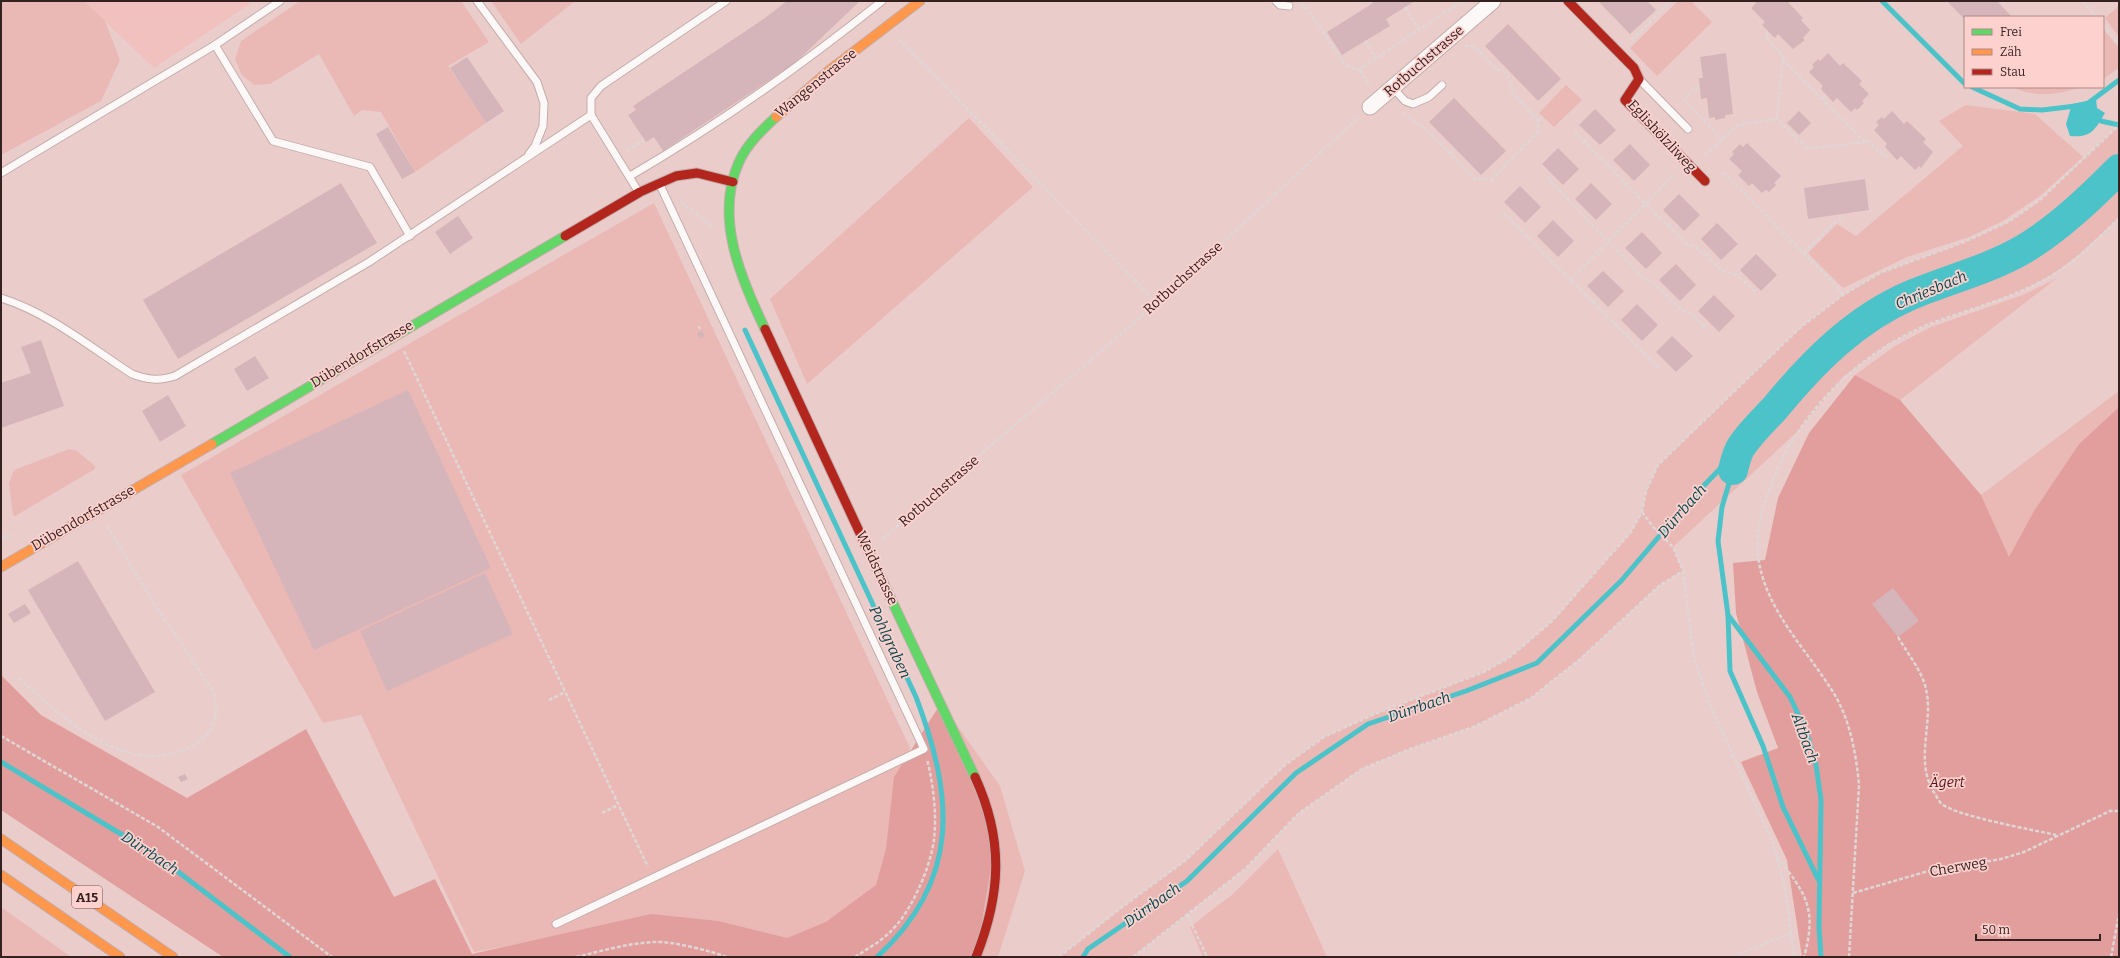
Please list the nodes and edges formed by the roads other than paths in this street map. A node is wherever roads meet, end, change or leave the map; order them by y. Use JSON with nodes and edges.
{"nodes":[{"id":1,"x":280,"y":1,"type":"edge"},
{"id":2,"x":477,"y":1,"type":"edge"},
{"id":3,"x":726,"y":1,"type":"edge"},
{"id":4,"x":882,"y":1,"type":"edge"},
{"id":5,"x":920,"y":1,"type":"edge"},
{"id":6,"x":1276,"y":1,"type":"edge"},
{"id":7,"x":1493,"y":1,"type":"edge"},
{"id":8,"x":1568,"y":1,"type":"edge"},
{"id":9,"x":1289,"y":6,"type":"dead end"},
{"id":10,"x":215,"y":45,"type":"junction"},
{"id":11,"x":1639,"y":79,"type":"junction"},
{"id":12,"x":1442,"y":85,"type":"dead end"},
{"id":13,"x":1389,"y":92,"type":"junction"},
{"id":14,"x":1370,"y":107,"type":"road end"},
{"id":15,"x":591,"y":115,"type":"junction"},
{"id":16,"x":1688,"y":129,"type":"dead end"},
{"id":17,"x":515,"y":166,"type":"junction"},
{"id":18,"x":1,"y":173,"type":"edge"},
{"id":19,"x":630,"y":176,"type":"junction"},
{"id":20,"x":1705,"y":181,"type":"road end"},
{"id":21,"x":733,"y":182,"type":"junction"},
{"id":22,"x":659,"y":184,"type":"junction"},
{"id":23,"x":640,"y":194,"type":"junction"},
{"id":24,"x":410,"y":236,"type":"junction"},
{"id":25,"x":1,"y":298,"type":"edge"},
{"id":26,"x":1,"y":567,"type":"edge"},
{"id":27,"x":1,"y":839,"type":"edge"},
{"id":28,"x":1,"y":875,"type":"edge"},
{"id":29,"x":556,"y":924,"type":"dead end"},
{"id":30,"x":120,"y":957,"type":"edge"},
{"id":31,"x":173,"y":957,"type":"edge"},
{"id":32,"x":976,"y":957,"type":"edge"}],
"edges":[{"from":1,"to":10,"type":"lane"},
{"from":2,"to":17,"type":"lane"},
{"from":3,"to":15,"type":"lane"},
{"from":4,"to":19,"type":"lane"},
{"from":5,"to":21,"type":"main road","name":"Wangenstrasse"},
{"from":6,"to":9,"type":"lane"},
{"from":7,"to":13,"type":"street","name":"Rotbuchstrasse"},
{"from":8,"to":11,"type":"main road","name":"Eglishölzliweg"},
{"from":10,"to":18,"type":"lane"},
{"from":10,"to":24,"type":"lane"},
{"from":11,"to":16,"type":"lane"},
{"from":11,"to":20,"type":"main road","name":"Eglishölzliweg"},
{"from":12,"to":13,"type":"lane"},
{"from":13,"to":14,"type":"street","name":"Rotbuchstrasse"},
{"from":15,"to":17,"type":"lane"},
{"from":15,"to":19,"type":"lane"},
{"from":17,"to":24,"type":"lane"},
{"from":19,"to":23,"type":"lane"},
{"from":21,"to":22,"type":"main road","name":"Dübendorfstrasse"},
{"from":21,"to":32,"type":"main road","name":"Weidstrasse"},
{"from":22,"to":23,"type":"main road","name":"Dübendorfstrasse"},
{"from":22,"to":29,"type":"lane"},
{"from":23,"to":26,"type":"main road","name":"Dübendorfstrasse"},
{"from":24,"to":25,"type":"lane"},
{"from":27,"to":31,"type":"main road","number":"A15"},
{"from":28,"to":30,"type":"main road","number":"A15"}]}
